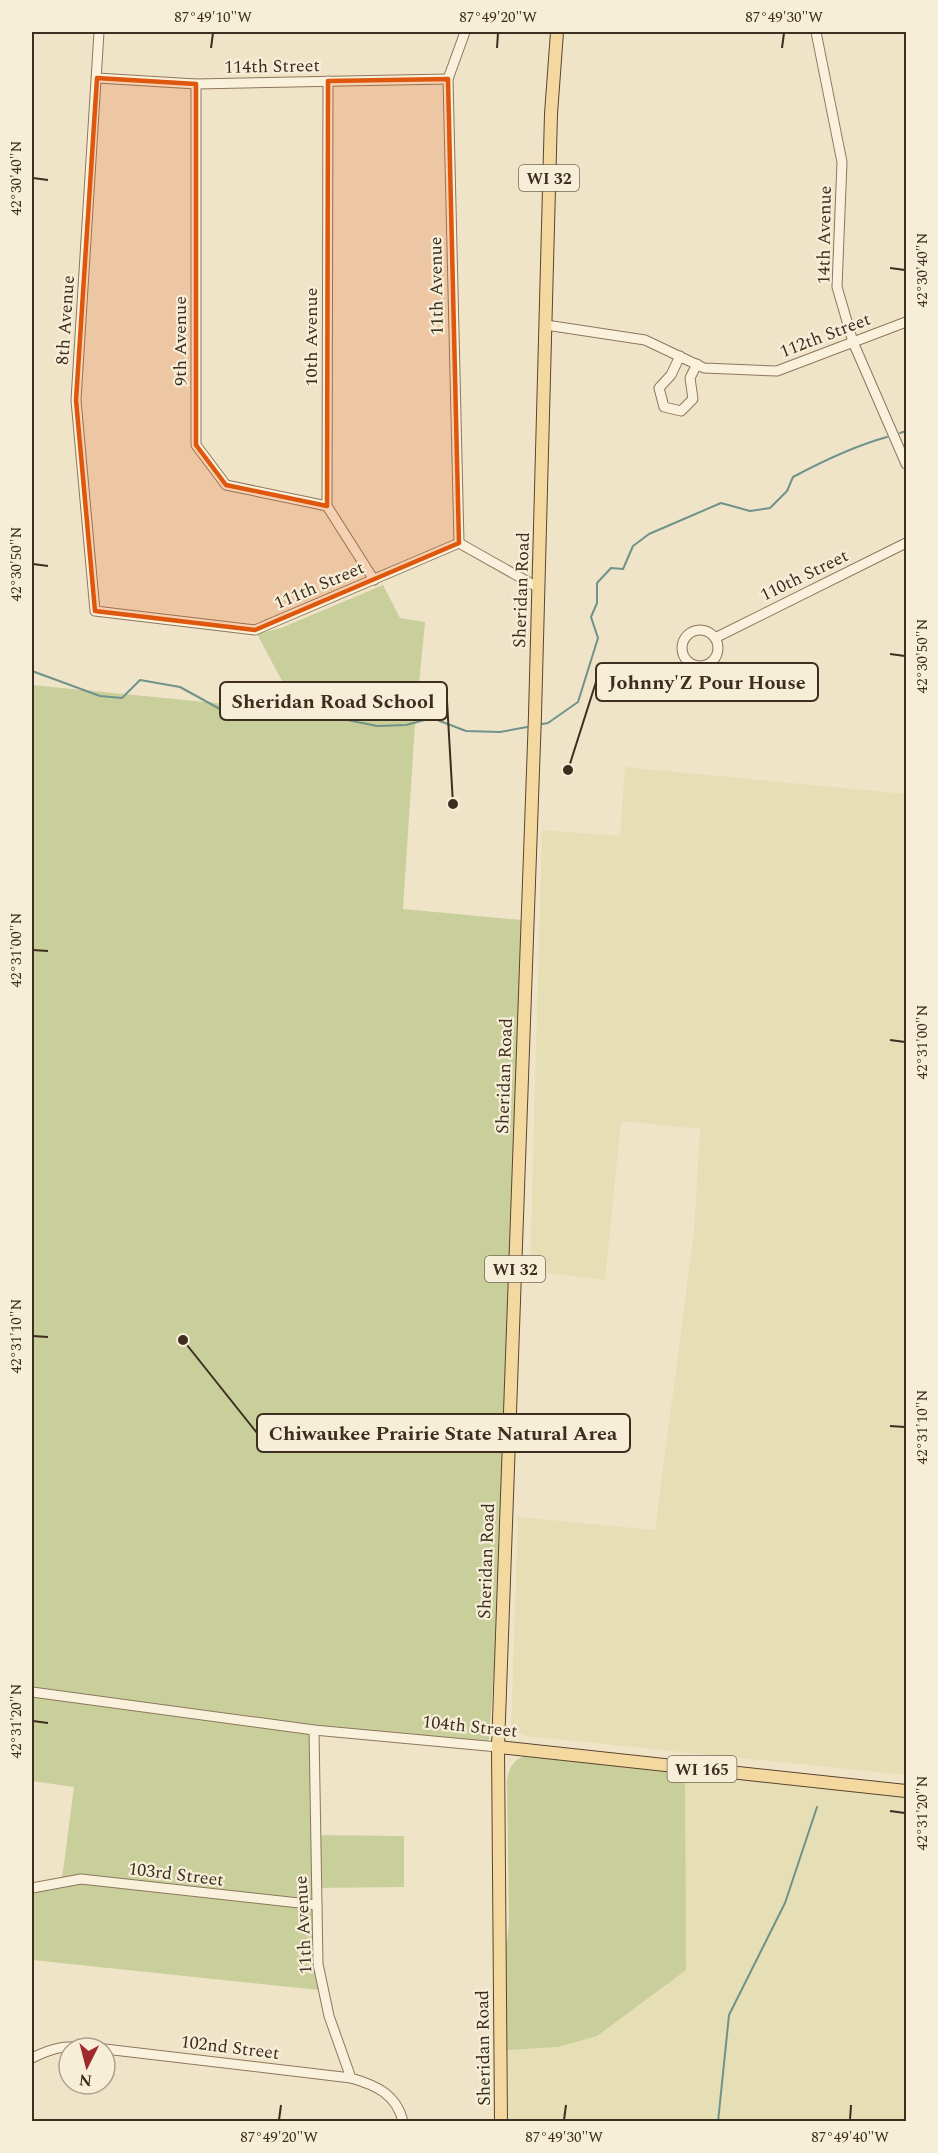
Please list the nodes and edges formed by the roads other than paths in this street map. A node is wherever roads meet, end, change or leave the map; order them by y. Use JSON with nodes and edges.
{"nodes":[{"id":1,"x":99,"y":32,"type":"edge"},
{"id":2,"x":465,"y":32,"type":"edge"},
{"id":3,"x":557,"y":32,"type":"edge"},
{"id":4,"x":816,"y":32,"type":"edge"},
{"id":5,"x":97,"y":78,"type":"junction"},
{"id":6,"x":448,"y":78,"type":"junction"},
{"id":7,"x":328,"y":81,"type":"junction"},
{"id":8,"x":196,"y":84,"type":"junction"},
{"id":9,"x":906,"y":322,"type":"edge"},
{"id":10,"x":546,"y":325,"type":"junction"},
{"id":11,"x":853,"y":342,"type":"junction"},
{"id":12,"x":680,"y":356,"type":"junction"},
{"id":13,"x":697,"y":364,"type":"junction"},
{"id":14,"x":906,"y":464,"type":"edge"},
{"id":15,"x":327,"y":506,"type":"junction"},
{"id":16,"x":459,"y":543,"type":"junction"},
{"id":17,"x":906,"y":543,"type":"edge"},
{"id":18,"x":374,"y":580,"type":"junction"},
{"id":19,"x":539,"y":588,"type":"junction"},
{"id":20,"x":95,"y":611,"type":"joint"},
{"id":21,"x":715,"y":638,"type":"junction"},
{"id":22,"x":32,"y":1692,"type":"edge"},
{"id":23,"x":314,"y":1730,"type":"junction"},
{"id":24,"x":498,"y":1747,"type":"junction"},
{"id":25,"x":906,"y":1791,"type":"edge"},
{"id":26,"x":32,"y":1888,"type":"edge"},
{"id":27,"x":317,"y":1905,"type":"junction"},
{"id":28,"x":57,"y":2048,"type":"edge"},
{"id":29,"x":117,"y":2050,"type":"edge"},
{"id":30,"x":32,"y":2058,"type":"edge"},
{"id":31,"x":351,"y":2078,"type":"junction"},
{"id":32,"x":403,"y":2121,"type":"edge"},
{"id":33,"x":501,"y":2121,"type":"edge"}],
"edges":[{"from":1,"to":5,"type":"street","name":"8th Avenue"},
{"from":2,"to":6,"type":"street","name":"11th Avenue"},
{"from":3,"to":10,"type":"main road","name":"Sheridan Road","number":"WI 32"},
{"from":4,"to":11,"type":"street","name":"14th Avenue"},
{"from":5,"to":8,"type":"street","name":"114th Street"},
{"from":5,"to":20,"type":"street","name":"8th Avenue"},
{"from":6,"to":7,"type":"street","name":"114th Street"},
{"from":6,"to":16,"type":"street","name":"11th Avenue"},
{"from":7,"to":8,"type":"street","name":"114th Street"},
{"from":7,"to":15,"type":"street","name":"10th Avenue"},
{"from":8,"to":15,"type":"street","name":"9th Avenue"},
{"from":9,"to":11,"type":"street","name":"112th Street"},
{"from":10,"to":12,"type":"street","name":"112th Street"},
{"from":10,"to":19,"type":"main road","name":"Sheridan Road","number":"WI 32"},
{"from":11,"to":13,"type":"street","name":"112th Street"},
{"from":11,"to":14,"type":"street","name":"14th Avenue"},
{"from":12,"to":13,"type":"street","name":"112th Street"},
{"from":12,"to":13,"type":"street"},
{"from":15,"to":18,"type":"street"},
{"from":16,"to":18,"type":"street","name":"111th Street"},
{"from":16,"to":19,"type":"street"},
{"from":17,"to":21,"type":"street","name":"110th Street"},
{"from":18,"to":20,"type":"street","name":"111th Street"},
{"from":19,"to":24,"type":"main road","name":"Sheridan Road","number":"WI 32"},
{"from":21,"to":21,"type":"street"},
{"from":22,"to":23,"type":"street","name":"104th Street"},
{"from":23,"to":24,"type":"street","name":"104th Street"},
{"from":23,"to":27,"type":"street","name":"11th Avenue"},
{"from":24,"to":25,"type":"main road","name":"104th Street","number":"WI 165"},
{"from":24,"to":33,"type":"main road","name":"Sheridan Road","number":"WI 32"},
{"from":26,"to":27,"type":"street","name":"103rd Street"},
{"from":27,"to":31,"type":"street","name":"11th Avenue"},
{"from":28,"to":30,"type":"street"},
{"from":29,"to":31,"type":"street","name":"102nd Street"},
{"from":31,"to":32,"type":"street"}]}
